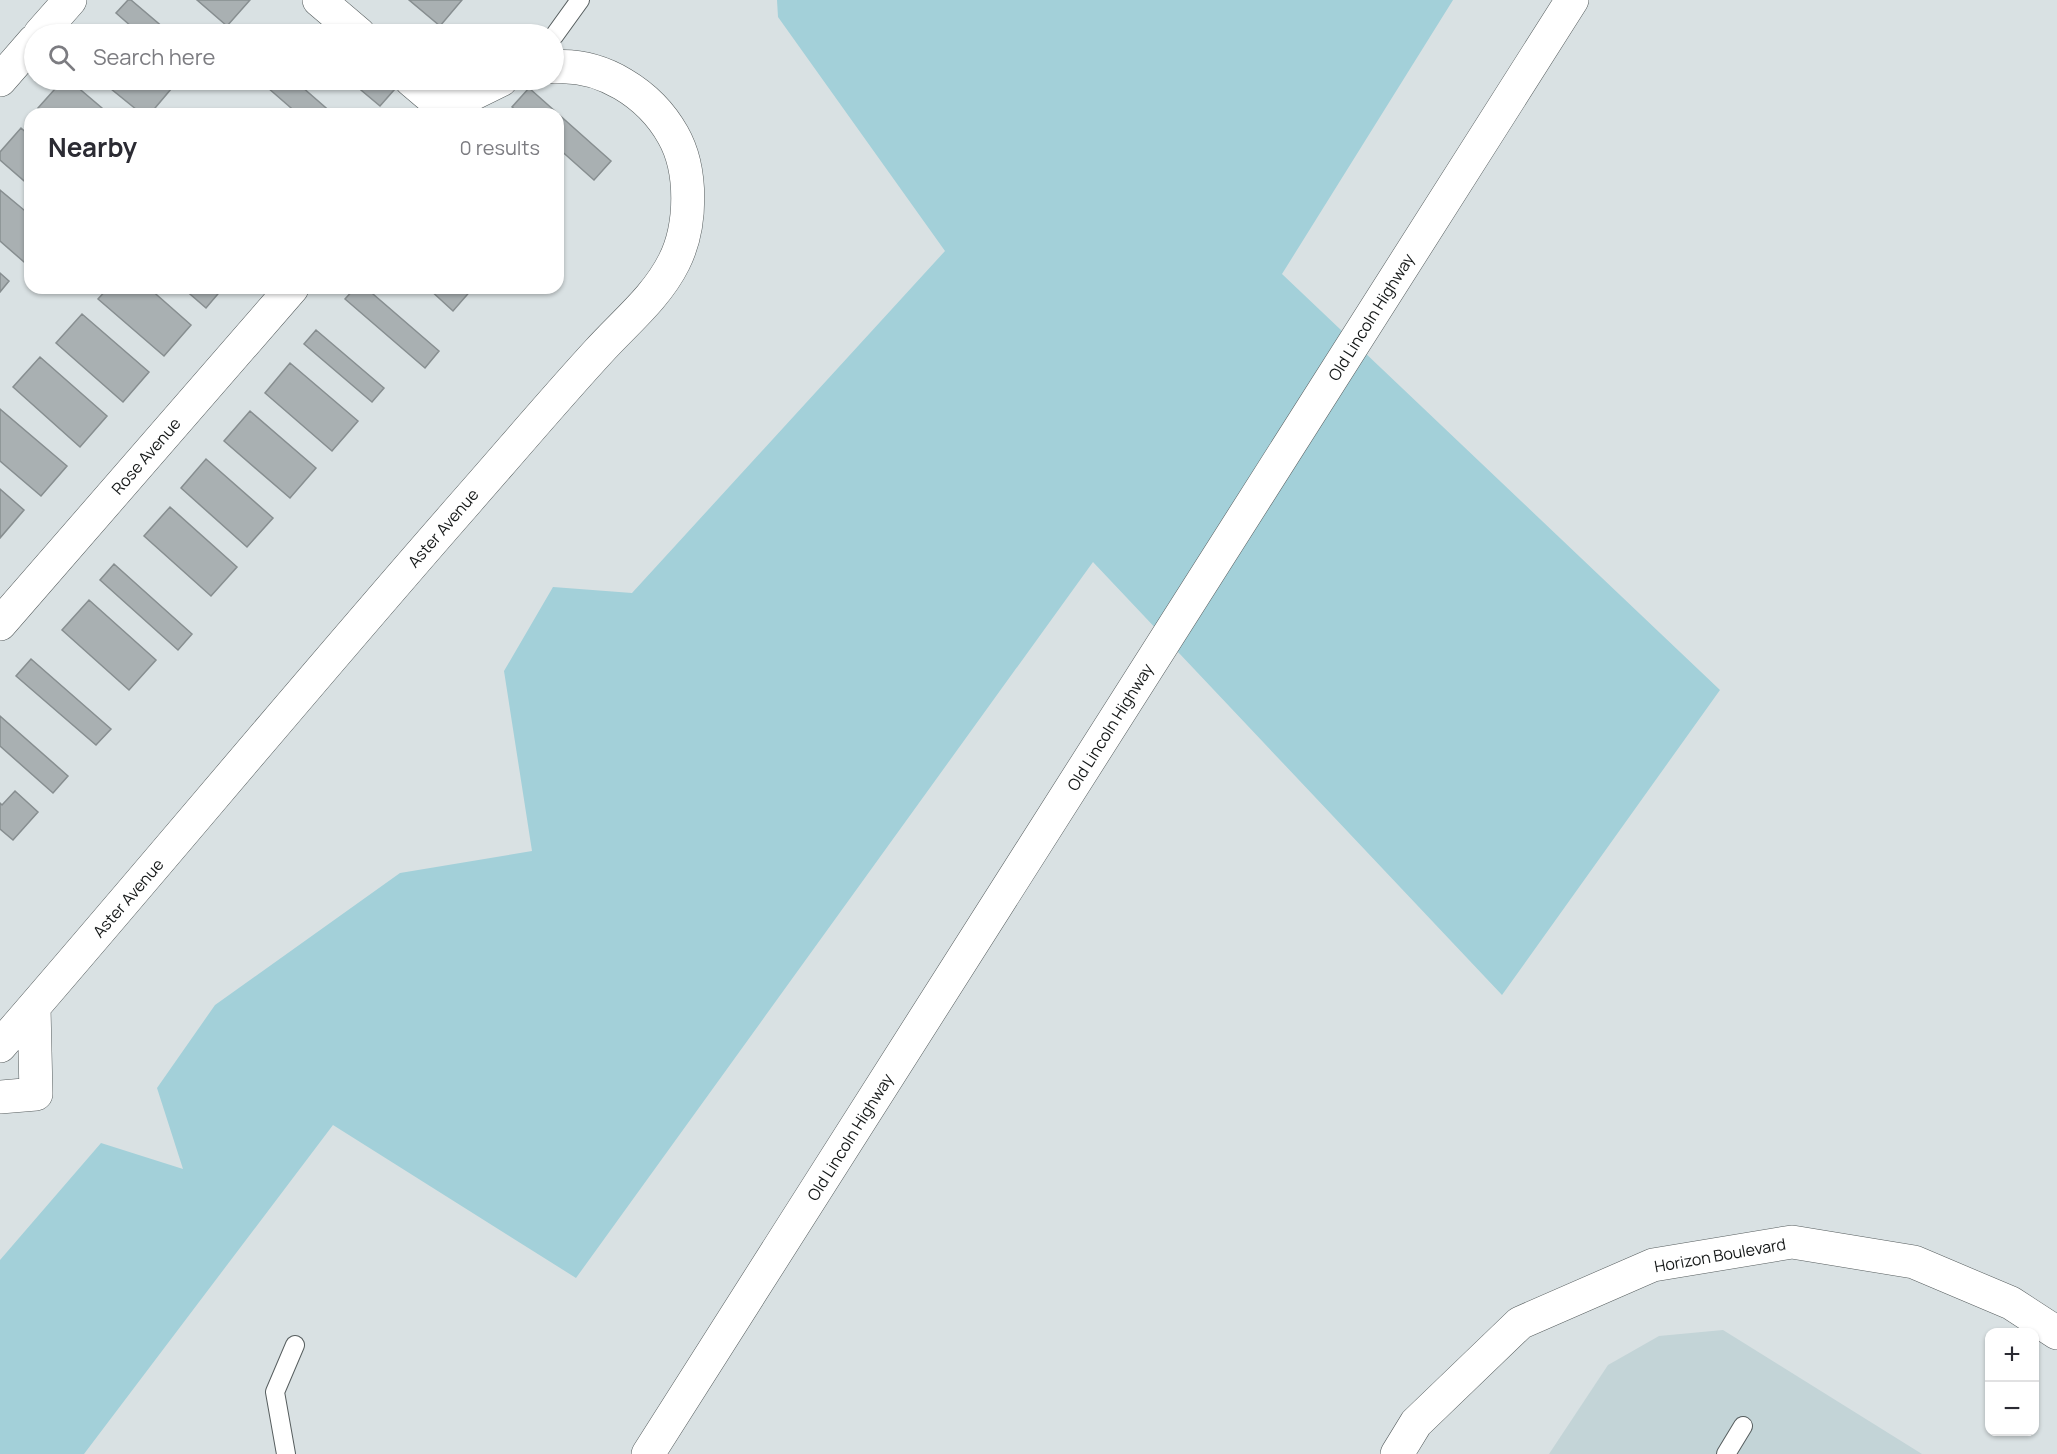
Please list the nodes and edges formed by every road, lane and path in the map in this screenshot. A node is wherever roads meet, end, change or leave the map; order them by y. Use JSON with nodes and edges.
{"nodes":[{"id":1,"x":70,"y":0,"type":"edge"},
{"id":2,"x":319,"y":0,"type":"edge"},
{"id":3,"x":580,"y":0,"type":"edge"},
{"id":4,"x":1572,"y":0,"type":"edge"},
{"id":5,"x":49,"y":24,"type":"edge"},
{"id":6,"x":347,"y":24,"type":"edge"},
{"id":7,"x":563,"y":24,"type":"edge"},
{"id":8,"x":24,"y":52,"type":"edge"},
{"id":9,"x":564,"y":66,"type":"edge"},
{"id":10,"x":0,"y":80,"type":"edge"},
{"id":11,"x":421,"y":90,"type":"edge"},
{"id":12,"x":482,"y":90,"type":"edge"},
{"id":13,"x":438,"y":108,"type":"edge"},
{"id":14,"x":447,"y":108,"type":"edge"},
{"id":15,"x":287,"y":294,"type":"edge"},
{"id":16,"x":0,"y":624,"type":"edge"},
{"id":17,"x":34,"y":1007,"type":"junction"},
{"id":18,"x":0,"y":1046,"type":"edge"},
{"id":19,"x":0,"y":1097,"type":"edge"},
{"id":20,"x":2057,"y":1333,"type":"edge"},
{"id":21,"x":295,"y":1345,"type":"dead end"},
{"id":22,"x":1743,"y":1426,"type":"dead end"},
{"id":23,"x":286,"y":1454,"type":"edge"},
{"id":24,"x":648,"y":1454,"type":"edge"},
{"id":25,"x":1397,"y":1454,"type":"edge"},
{"id":26,"x":1726,"y":1454,"type":"edge"}],
"edges":[{"from":1,"to":5,"type":"street"},
{"from":2,"to":6,"type":"street"},
{"from":3,"to":7,"type":"lane"},
{"from":4,"to":24,"type":"street","name":"Old Lincoln Highway"},
{"from":8,"to":10,"type":"street"},
{"from":9,"to":17,"type":"street","name":"Aster Avenue"},
{"from":11,"to":13,"type":"street"},
{"from":12,"to":14,"type":"street"},
{"from":15,"to":16,"type":"street","name":"Rose Avenue"},
{"from":17,"to":18,"type":"street","name":"Aster Avenue"},
{"from":17,"to":19,"type":"street"},
{"from":20,"to":25,"type":"street","name":"Horizon Boulevard"},
{"from":21,"to":23,"type":"lane"},
{"from":22,"to":26,"type":"lane"}]}
